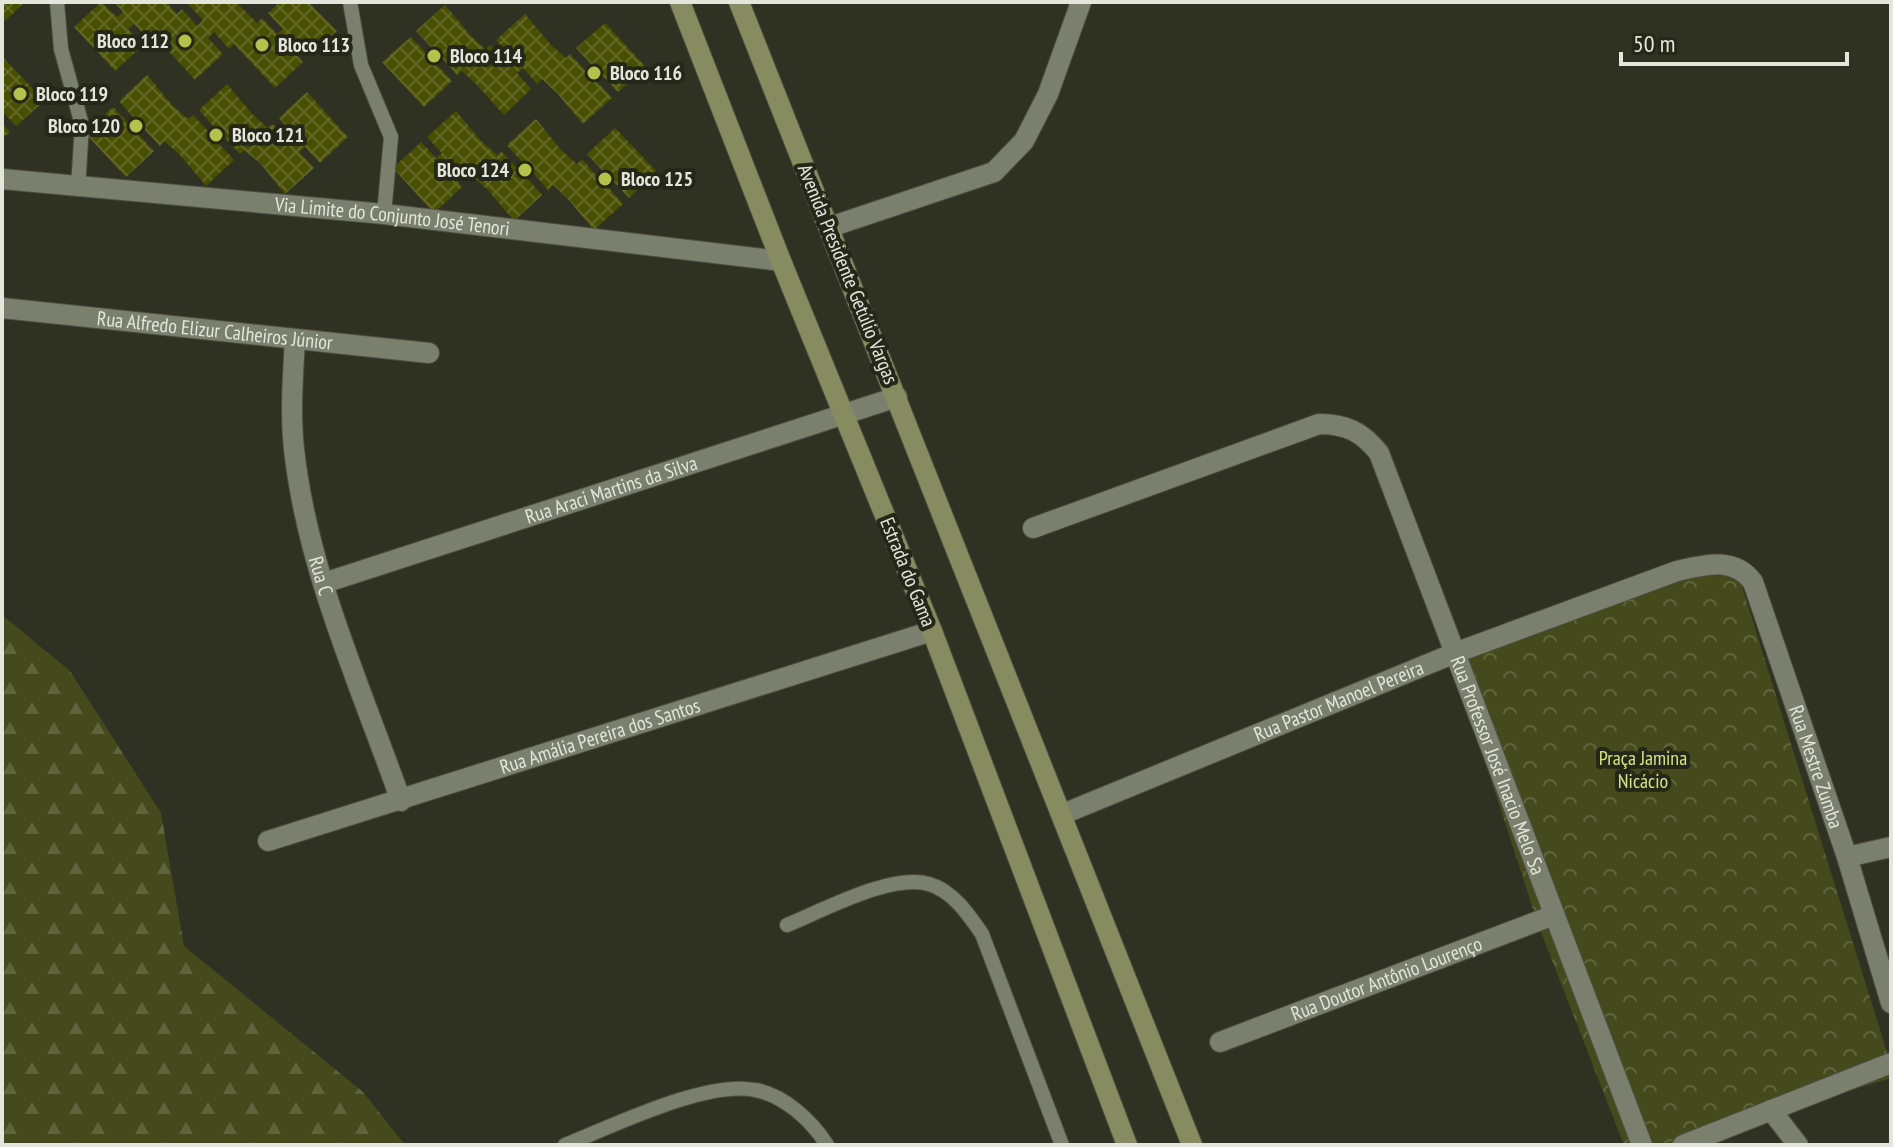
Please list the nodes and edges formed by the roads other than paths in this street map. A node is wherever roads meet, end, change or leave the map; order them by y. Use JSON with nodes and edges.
{"nodes":[{"id":1,"x":57,"y":2,"type":"edge"},
{"id":2,"x":350,"y":2,"type":"edge"},
{"id":3,"x":680,"y":2,"type":"edge"},
{"id":4,"x":739,"y":2,"type":"edge"},
{"id":5,"x":1081,"y":2,"type":"edge"},
{"id":6,"x":2,"y":179,"type":"edge"},
{"id":7,"x":78,"y":188,"type":"junction"},
{"id":8,"x":384,"y":214,"type":"junction"},
{"id":9,"x":830,"y":227,"type":"junction"},
{"id":10,"x":781,"y":261,"type":"junction"},
{"id":11,"x":2,"y":308,"type":"edge"},
{"id":12,"x":295,"y":339,"type":"junction"},
{"id":13,"x":429,"y":353,"type":"dead end"},
{"id":14,"x":897,"y":397,"type":"junction"},
{"id":15,"x":845,"y":413,"type":"junction"},
{"id":16,"x":1033,"y":528,"type":"dead end"},
{"id":17,"x":1706,"y":564,"type":"joint"},
{"id":18,"x":324,"y":583,"type":"junction"},
{"id":19,"x":932,"y":631,"type":"junction"},
{"id":20,"x":1455,"y":653,"type":"junction"},
{"id":21,"x":401,"y":801,"type":"junction"},
{"id":22,"x":1063,"y":814,"type":"junction"},
{"id":23,"x":268,"y":841,"type":"dead end"},
{"id":24,"x":1891,"y":847,"type":"edge"},
{"id":25,"x":1847,"y":857,"type":"junction"},
{"id":26,"x":1554,"y":915,"type":"junction"},
{"id":27,"x":787,"y":925,"type":"dead end"},
{"id":28,"x":1891,"y":1003,"type":"edge"},
{"id":29,"x":1220,"y":1042,"type":"dead end"},
{"id":30,"x":1891,"y":1063,"type":"edge"},
{"id":31,"x":1771,"y":1110,"type":"junction"},
{"id":32,"x":565,"y":1145,"type":"edge"},
{"id":33,"x":827,"y":1145,"type":"edge"},
{"id":34,"x":1062,"y":1145,"type":"edge"},
{"id":35,"x":1127,"y":1145,"type":"edge"},
{"id":36,"x":1192,"y":1145,"type":"edge"},
{"id":37,"x":1642,"y":1145,"type":"edge"},
{"id":38,"x":1683,"y":1145,"type":"edge"},
{"id":39,"x":1798,"y":1145,"type":"edge"}],
"edges":[{"from":1,"to":7,"type":"lane"},
{"from":2,"to":8,"type":"lane"},
{"from":3,"to":10,"type":"street","name":"Estrada do Gama"},
{"from":4,"to":9,"type":"street","name":"Avenida Presidente Getúlio Vargas"},
{"from":5,"to":9,"type":"street"},
{"from":6,"to":7,"type":"street","name":"Via Limite do Conjunto José Tenori"},
{"from":7,"to":8,"type":"street","name":"Via Limite do Conjunto José Tenori"},
{"from":8,"to":10,"type":"street","name":"Via Limite do Conjunto José Tenori"},
{"from":9,"to":14,"type":"street","name":"Avenida Presidente Getúlio Vargas"},
{"from":10,"to":15,"type":"street","name":"Estrada do Gama"},
{"from":11,"to":12,"type":"street","name":"Rua Alfredo Elizur Calheiros Júnior"},
{"from":12,"to":13,"type":"street","name":"Rua Alfredo Elizur Calheiros Júnior"},
{"from":12,"to":18,"type":"street","name":"Rua C"},
{"from":14,"to":15,"type":"street","name":"Rua Araci Martins da Silva"},
{"from":14,"to":22,"type":"street","name":"Avenida Presidente Getúlio Vargas"},
{"from":15,"to":18,"type":"street","name":"Rua Araci Martins da Silva"},
{"from":15,"to":19,"type":"street","name":"Estrada do Gama"},
{"from":16,"to":20,"type":"street","name":"Rua Professor José Inacio Melo Sa"},
{"from":17,"to":20,"type":"street","name":"Rua Pastor Manoel Pereira"},
{"from":17,"to":25,"type":"street","name":"Rua Mestre Zumba"},
{"from":18,"to":21,"type":"street","name":"Rua C"},
{"from":19,"to":21,"type":"street","name":"Rua Amália Pereira dos Santos"},
{"from":19,"to":35,"type":"street","name":"Estrada do Gama"},
{"from":20,"to":22,"type":"street","name":"Rua Pastor Manoel Pereira"},
{"from":20,"to":26,"type":"street","name":"Rua Professor José Inacio Melo Sa"},
{"from":21,"to":23,"type":"street","name":"Rua Amália Pereira dos Santos"},
{"from":22,"to":36,"type":"street"},
{"from":24,"to":25,"type":"street"},
{"from":25,"to":28,"type":"street","name":"Rua Mestre Zumba"},
{"from":26,"to":29,"type":"street","name":"Rua Doutor Antônio Lourenço"},
{"from":26,"to":37,"type":"street","name":"Rua Professor José Inacio Melo Sa"},
{"from":27,"to":34,"type":"lane"},
{"from":30,"to":31,"type":"street"},
{"from":31,"to":38,"type":"street"},
{"from":31,"to":39,"type":"street"},
{"from":32,"to":33,"type":"lane"}]}
